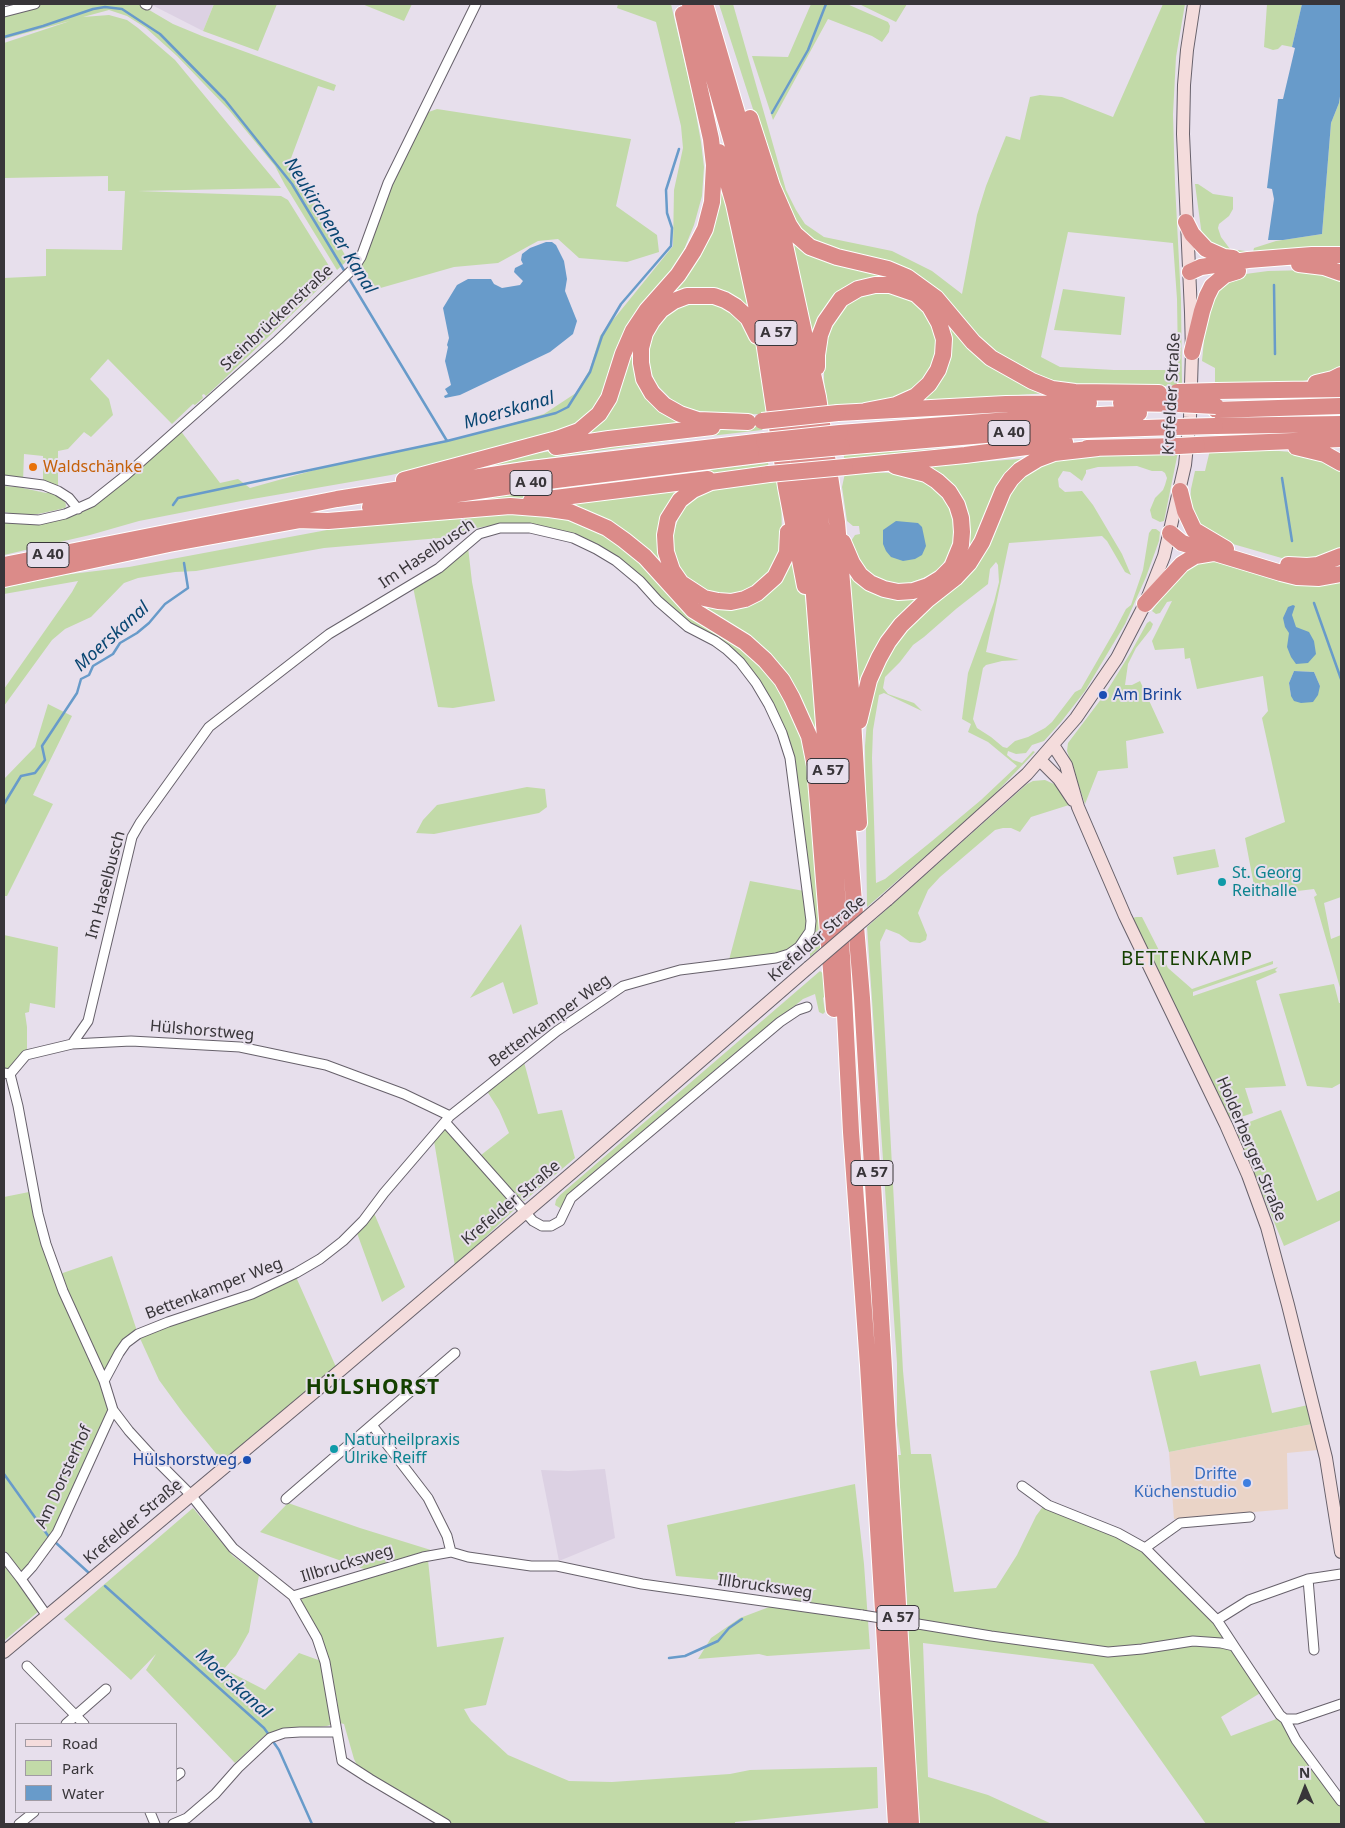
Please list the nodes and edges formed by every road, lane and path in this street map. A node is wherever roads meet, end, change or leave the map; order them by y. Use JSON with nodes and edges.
{"nodes":[{"id":1,"x":35,"y":4,"type":"edge"},
{"id":2,"x":476,"y":4,"type":"edge"},
{"id":3,"x":681,"y":4,"type":"edge"},
{"id":4,"x":690,"y":4,"type":"edge"},
{"id":5,"x":706,"y":4,"type":"edge"},
{"id":6,"x":1194,"y":4,"type":"edge"},
{"id":7,"x":4,"y":12,"type":"edge"},
{"id":8,"x":701,"y":90,"type":"junction"},
{"id":9,"x":772,"y":186,"type":"junction"},
{"id":10,"x":1186,"y":222,"type":"junction"},
{"id":11,"x":1341,"y":256,"type":"edge"},
{"id":12,"x":1243,"y":266,"type":"junction"},
{"id":13,"x":1190,"y":272,"type":"junction"},
{"id":14,"x":1341,"y":273,"type":"edge"},
{"id":15,"x":1192,"y":352,"type":"junction"},
{"id":16,"x":1341,"y":375,"type":"edge"},
{"id":17,"x":1341,"y":388,"type":"edge"},
{"id":18,"x":1269,"y":389,"type":"junction"},
{"id":19,"x":1159,"y":392,"type":"junction"},
{"id":20,"x":771,"y":394,"type":"junction"},
{"id":21,"x":818,"y":397,"type":"junction"},
{"id":22,"x":1216,"y":402,"type":"junction"},
{"id":23,"x":1006,"y":404,"type":"junction"},
{"id":24,"x":1341,"y":406,"type":"edge"},
{"id":25,"x":1177,"y":409,"type":"junction"},
{"id":26,"x":864,"y":411,"type":"junction"},
{"id":27,"x":755,"y":421,"type":"junction"},
{"id":28,"x":1341,"y":424,"type":"edge"},
{"id":29,"x":1341,"y":439,"type":"edge"},
{"id":30,"x":1246,"y":442,"type":"junction"},
{"id":31,"x":765,"y":448,"type":"junction"},
{"id":32,"x":1098,"y":448,"type":"junction"},
{"id":33,"x":965,"y":455,"type":"junction"},
{"id":34,"x":1341,"y":463,"type":"edge"},
{"id":35,"x":872,"y":465,"type":"junction"},
{"id":36,"x":441,"y":469,"type":"junction"},
{"id":37,"x":750,"y":476,"type":"junction"},
{"id":38,"x":4,"y":480,"type":"edge"},
{"id":39,"x":786,"y":487,"type":"junction"},
{"id":40,"x":1180,"y":491,"type":"junction"},
{"id":41,"x":337,"y":499,"type":"junction"},
{"id":42,"x":479,"y":508,"type":"junction"},
{"id":43,"x":78,"y":509,"type":"junction"},
{"id":44,"x":4,"y":518,"type":"edge"},
{"id":45,"x":296,"y":520,"type":"junction"},
{"id":46,"x":837,"y":522,"type":"junction"},
{"id":47,"x":1170,"y":533,"type":"junction"},
{"id":48,"x":1220,"y":551,"type":"junction"},
{"id":49,"x":1341,"y":556,"type":"edge"},
{"id":50,"x":4,"y":565,"type":"edge"},
{"id":51,"x":1341,"y":574,"type":"edge"},
{"id":52,"x":4,"y":579,"type":"edge"},
{"id":53,"x":1145,"y":604,"type":"junction"},
{"id":54,"x":821,"y":671,"type":"junction"},
{"id":55,"x":1053,"y":746,"type":"junction"},
{"id":56,"x":1040,"y":760,"type":"junction"},
{"id":57,"x":1078,"y":807,"type":"junction"},
{"id":58,"x":859,"y":824,"type":"junction"},
{"id":59,"x":746,"y":962,"type":"joint"},
{"id":60,"x":862,"y":998,"type":"junction"},
{"id":61,"x":807,"y":1007,"type":"dead end"},
{"id":62,"x":72,"y":1044,"type":"junction"},
{"id":63,"x":7,"y":1074,"type":"edge"},
{"id":64,"x":447,"y":1119,"type":"junction"},
{"id":65,"x":851,"y":1132,"type":"junction"},
{"id":66,"x":525,"y":1212,"type":"junction"},
{"id":67,"x":455,"y":1354,"type":"dead end"},
{"id":68,"x":104,"y":1381,"type":"junction"},
{"id":69,"x":113,"y":1410,"type":"junction"},
{"id":70,"x":372,"y":1425,"type":"junction"},
{"id":71,"x":1022,"y":1486,"type":"dead end"},
{"id":72,"x":191,"y":1495,"type":"junction"},
{"id":73,"x":286,"y":1499,"type":"dead end"},
{"id":74,"x":1250,"y":1517,"type":"dead end"},
{"id":75,"x":1144,"y":1548,"type":"junction"},
{"id":76,"x":450,"y":1552,"type":"junction"},
{"id":77,"x":1341,"y":1552,"type":"edge"},
{"id":78,"x":4,"y":1557,"type":"edge"},
{"id":79,"x":1341,"y":1574,"type":"edge"},
{"id":80,"x":21,"y":1579,"type":"junction"},
{"id":81,"x":1308,"y":1579,"type":"junction"},
{"id":82,"x":293,"y":1596,"type":"junction"},
{"id":83,"x":47,"y":1616,"type":"junction"},
{"id":84,"x":1217,"y":1620,"type":"junction"},
{"id":85,"x":1234,"y":1646,"type":"junction"},
{"id":86,"x":1314,"y":1650,"type":"dead end"},
{"id":87,"x":4,"y":1652,"type":"edge"},
{"id":88,"x":27,"y":1666,"type":"dead end"},
{"id":89,"x":106,"y":1689,"type":"dead end"},
{"id":90,"x":1341,"y":1704,"type":"edge"},
{"id":91,"x":76,"y":1716,"type":"junction"},
{"id":92,"x":1285,"y":1719,"type":"junction"},
{"id":93,"x":67,"y":1723,"type":"edge"},
{"id":94,"x":83,"y":1723,"type":"edge"},
{"id":95,"x":337,"y":1732,"type":"junction"},
{"id":96,"x":1341,"y":1801,"type":"edge"},
{"id":97,"x":33,"y":1813,"type":"edge"},
{"id":98,"x":19,"y":1824,"type":"edge"},
{"id":99,"x":173,"y":1824,"type":"edge"},
{"id":100,"x":446,"y":1824,"type":"edge"},
{"id":101,"x":896,"y":1824,"type":"edge"},
{"id":102,"x":910,"y":1824,"type":"edge"}],
"edges":[{"from":1,"to":7,"type":"street"},
{"from":2,"to":43,"type":"street","name":"Steinbrückenstraße"},
{"from":3,"to":8,"type":"highway"},
{"from":4,"to":54,"type":"highway","number":"A 57"},
{"from":5,"to":9,"type":"highway"},
{"from":5,"to":60,"type":"highway","number":"A 57"},
{"from":6,"to":10,"type":"main road","name":"Krefelder Straße"},
{"from":8,"to":20,"type":"highway"},
{"from":8,"to":36,"type":"highway"},
{"from":9,"to":19,"type":"highway"},
{"from":9,"to":21,"type":"highway"},
{"from":10,"to":12,"type":"highway"},
{"from":10,"to":13,"type":"main road","name":"Krefelder Straße"},
{"from":11,"to":12,"type":"highway"},
{"from":12,"to":13,"type":"highway"},
{"from":12,"to":14,"type":"highway"},
{"from":12,"to":15,"type":"highway"},
{"from":13,"to":15,"type":"main road","name":"Krefelder Straße"},
{"from":15,"to":40,"type":"main road","name":"Krefelder Straße"},
{"from":16,"to":18,"type":"highway"},
{"from":17,"to":18,"type":"highway"},
{"from":18,"to":22,"type":"highway"},
{"from":19,"to":23,"type":"highway"},
{"from":19,"to":25,"type":"highway"},
{"from":20,"to":27,"type":"highway"},
{"from":20,"to":39,"type":"highway"},
{"from":21,"to":26,"type":"highway"},
{"from":21,"to":46,"type":"highway"},
{"from":22,"to":24,"type":"highway","number":"A 40"},
{"from":22,"to":25,"type":"highway","number":"A 40"},
{"from":23,"to":25,"type":"highway"},
{"from":23,"to":26,"type":"highway"},
{"from":25,"to":28,"type":"highway","number":"A 40","bridge":true},
{"from":25,"to":31,"type":"highway","number":"A 40","bridge":true},
{"from":25,"to":33,"type":"highway"},
{"from":26,"to":27,"type":"highway","bridge":true},
{"from":27,"to":36,"type":"highway"},
{"from":29,"to":30,"type":"highway"},
{"from":30,"to":32,"type":"highway","bridge":true},
{"from":30,"to":34,"type":"highway"},
{"from":31,"to":41,"type":"highway","number":"A 40"},
{"from":31,"to":45,"type":"highway","number":"A 40"},
{"from":32,"to":33,"type":"highway"},
{"from":32,"to":58,"type":"highway"},
{"from":33,"to":35,"type":"highway"},
{"from":35,"to":37,"type":"highway","bridge":true},
{"from":35,"to":46,"type":"highway"},
{"from":36,"to":41,"type":"highway"},
{"from":37,"to":39,"type":"highway"},
{"from":37,"to":42,"type":"highway"},
{"from":38,"to":43,"type":"street"},
{"from":39,"to":54,"type":"highway"},
{"from":40,"to":47,"type":"main road","name":"Krefelder Straße"},
{"from":40,"to":48,"type":"highway"},
{"from":41,"to":50,"type":"highway","number":"A 40"},
{"from":42,"to":45,"type":"highway"},
{"from":42,"to":65,"type":"highway"},
{"from":43,"to":44,"type":"street","name":"Steinbrückenstraße"},
{"from":45,"to":52,"type":"highway","number":"A 40"},
{"from":46,"to":58,"type":"highway"},
{"from":47,"to":48,"type":"highway"},
{"from":47,"to":53,"type":"main road","name":"Krefelder Straße"},
{"from":48,"to":49,"type":"highway"},
{"from":48,"to":51,"type":"highway"},
{"from":48,"to":53,"type":"highway"},
{"from":53,"to":55,"type":"main road","name":"Krefelder Straße"},
{"from":54,"to":65,"type":"highway","number":"A 57"},
{"from":55,"to":56,"type":"main road","name":"Krefelder Straße"},
{"from":55,"to":57,"type":"main road","name":"Holderberger Straße"},
{"from":56,"to":57,"type":"main road","name":"Holderberger Straße"},
{"from":56,"to":66,"type":"main road","name":"Krefelder Straße","bridge":true},
{"from":57,"to":77,"type":"main road","name":"Holderberger Straße"},
{"from":58,"to":60,"type":"highway"},
{"from":59,"to":62,"type":"street","name":"Im Haselbusch"},
{"from":59,"to":64,"type":"street","name":"Bettenkamper Weg"},
{"from":60,"to":102,"type":"highway","number":"A 57"},
{"from":61,"to":66,"type":"street"},
{"from":62,"to":63,"type":"street","name":"Hülshorstweg"},
{"from":62,"to":64,"type":"street","name":"Hülshorstweg"},
{"from":63,"to":68,"type":"street","name":"Hülshorstweg"},
{"from":64,"to":66,"type":"street"},
{"from":64,"to":68,"type":"street","name":"Bettenkamper Weg"},
{"from":65,"to":101,"type":"highway","number":"A 57"},
{"from":66,"to":72,"type":"main road","name":"Krefelder Straße"},
{"from":67,"to":70,"type":"street"},
{"from":68,"to":69,"type":"street","name":"Hülshorstweg"},
{"from":69,"to":72,"type":"street","name":"Hülshorstweg"},
{"from":69,"to":80,"type":"street","name":"Am Dorsterhof"},
{"from":70,"to":73,"type":"street"},
{"from":70,"to":76,"type":"street"},
{"from":71,"to":75,"type":"street"},
{"from":72,"to":82,"type":"street","name":"Illbrucksweg"},
{"from":72,"to":83,"type":"main road","name":"Krefelder Straße"},
{"from":74,"to":75,"type":"street"},
{"from":75,"to":84,"type":"street"},
{"from":76,"to":82,"type":"street","name":"Illbrucksweg"},
{"from":76,"to":85,"type":"street","name":"Illbrucksweg","bridge":true},
{"from":78,"to":80,"type":"street"},
{"from":79,"to":81,"type":"street"},
{"from":80,"to":83,"type":"street"},
{"from":81,"to":84,"type":"street"},
{"from":81,"to":86,"type":"street"},
{"from":82,"to":95,"type":"street"},
{"from":83,"to":87,"type":"main road","name":"Krefelder Straße"},
{"from":84,"to":85,"type":"street"},
{"from":85,"to":92,"type":"street"},
{"from":88,"to":91,"type":"street"},
{"from":89,"to":91,"type":"street"},
{"from":90,"to":92,"type":"street"},
{"from":91,"to":93,"type":"street"},
{"from":91,"to":94,"type":"street"},
{"from":92,"to":96,"type":"street"},
{"from":95,"to":99,"type":"street"},
{"from":95,"to":100,"type":"street"},
{"from":97,"to":98,"type":"street"}]}
